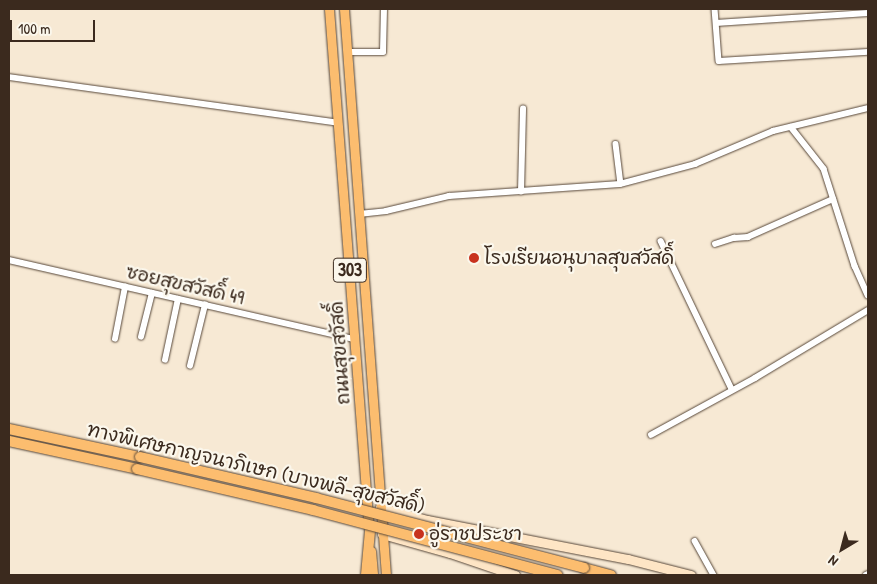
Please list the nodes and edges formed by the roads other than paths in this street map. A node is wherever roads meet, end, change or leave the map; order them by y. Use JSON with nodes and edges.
{"nodes":[{"id":1,"x":329,"y":9,"type":"edge"},
{"id":2,"x":344,"y":9,"type":"edge"},
{"id":3,"x":384,"y":9,"type":"edge"},
{"id":4,"x":715,"y":9,"type":"edge"},
{"id":5,"x":868,"y":13,"type":"edge"},
{"id":6,"x":716,"y":23,"type":"junction"},
{"id":7,"x":347,"y":52,"type":"junction"},
{"id":8,"x":868,"y":52,"type":"edge"},
{"id":9,"x":9,"y":77,"type":"edge"},
{"id":10,"x":868,"y":108,"type":"edge"},
{"id":11,"x":523,"y":109,"type":"dead end"},
{"id":12,"x":339,"y":123,"type":"junction"},
{"id":13,"x":791,"y":127,"type":"junction"},
{"id":14,"x":616,"y":144,"type":"dead end"},
{"id":15,"x":622,"y":183,"type":"junction"},
{"id":16,"x":521,"y":192,"type":"junction"},
{"id":17,"x":833,"y":199,"type":"junction"},
{"id":18,"x":359,"y":214,"type":"junction"},
{"id":19,"x":661,"y":241,"type":"dead end"},
{"id":20,"x":715,"y":244,"type":"dead end"},
{"id":21,"x":9,"y":260,"type":"edge"},
{"id":22,"x":125,"y":287,"type":"junction"},
{"id":23,"x":152,"y":293,"type":"junction"},
{"id":24,"x":868,"y":295,"type":"edge"},
{"id":25,"x":178,"y":299,"type":"junction"},
{"id":26,"x":205,"y":305,"type":"junction"},
{"id":27,"x":868,"y":310,"type":"edge"},
{"id":28,"x":141,"y":338,"type":"dead end"},
{"id":29,"x":115,"y":339,"type":"dead end"},
{"id":30,"x":355,"y":340,"type":"junction"},
{"id":31,"x":165,"y":360,"type":"dead end"},
{"id":32,"x":190,"y":366,"type":"dead end"},
{"id":33,"x":732,"y":389,"type":"junction"},
{"id":34,"x":9,"y":428,"type":"edge"},
{"id":35,"x":651,"y":435,"type":"dead end"},
{"id":36,"x":9,"y":441,"type":"edge"},
{"id":37,"x":380,"y":508,"type":"junction"},
{"id":38,"x":370,"y":531,"type":"junction"},
{"id":39,"x":382,"y":534,"type":"junction"},
{"id":40,"x":695,"y":541,"type":"dead end"},
{"id":41,"x":365,"y":575,"type":"edge"},
{"id":42,"x":373,"y":575,"type":"edge"},
{"id":43,"x":386,"y":575,"type":"edge"},
{"id":44,"x":515,"y":575,"type":"edge"},
{"id":45,"x":558,"y":575,"type":"edge"},
{"id":46,"x":611,"y":575,"type":"edge"},
{"id":47,"x":691,"y":575,"type":"edge"},
{"id":48,"x":714,"y":575,"type":"edge"}],
"edges":[{"from":1,"to":12,"type":"main road","name":"ถนนสุขสวัสดิ์","number":"303"},
{"from":2,"to":7,"type":"main road","name":"ถนนสุขสวัสดิ์","number":"303"},
{"from":3,"to":7,"type":"street"},
{"from":4,"to":6,"type":"street"},
{"from":5,"to":6,"type":"street"},
{"from":6,"to":8,"type":"street"},
{"from":7,"to":18,"type":"main road","name":"ถนนสุขสวัสดิ์","number":"303"},
{"from":9,"to":12,"type":"street"},
{"from":10,"to":13,"type":"street"},
{"from":11,"to":16,"type":"street"},
{"from":12,"to":30,"type":"main road","name":"ถนนสุขสวัสดิ์","number":"303"},
{"from":13,"to":15,"type":"street"},
{"from":13,"to":17,"type":"street"},
{"from":14,"to":15,"type":"street"},
{"from":15,"to":16,"type":"street"},
{"from":16,"to":18,"type":"street"},
{"from":17,"to":20,"type":"street"},
{"from":17,"to":24,"type":"street"},
{"from":18,"to":37,"type":"main road","name":"ถนนสุขสวัสดิ์","number":"303"},
{"from":19,"to":33,"type":"street"},
{"from":21,"to":22,"type":"street","name":"ซอยสุขสวัสดิ์ 49"},
{"from":22,"to":23,"type":"street","name":"ซอยสุขสวัสดิ์ 49"},
{"from":22,"to":29,"type":"street"},
{"from":23,"to":25,"type":"street","name":"ซอยสุขสวัสดิ์ 49"},
{"from":23,"to":28,"type":"street"},
{"from":25,"to":26,"type":"street","name":"ซอยสุขสวัสดิ์ 49"},
{"from":25,"to":31,"type":"street"},
{"from":26,"to":30,"type":"street","name":"ซอยสุขสวัสดิ์ 49"},
{"from":26,"to":32,"type":"street"},
{"from":27,"to":33,"type":"street"},
{"from":30,"to":38,"type":"main road","name":"ถนนสุขสวัสดิ์","number":"303"},
{"from":33,"to":35,"type":"street"},
{"from":34,"to":46,"type":"highway","name":"ทางพิเศษกาญจนาภิเษก (บางพลี-สุขสวัสดิ์)","bridge":true},
{"from":36,"to":45,"type":"highway","name":"ทางพิเศษกาญจนาภิเษก (บางพลี-สุขสวัสดิ์)","bridge":true},
{"from":37,"to":39,"type":"main road","name":"ถนนสุขสวัสดิ์","number":"303"},
{"from":37,"to":47,"type":"main road"},
{"from":38,"to":39,"type":"main road"},
{"from":38,"to":41,"type":"highway"},
{"from":38,"to":42,"type":"main road","name":"ถนนสุขสวัสดิ์","number":"303"},
{"from":39,"to":43,"type":"main road","name":"ถนนสุขสวัสดิ์","number":"303"},
{"from":39,"to":44,"type":"main road"},
{"from":40,"to":48,"type":"street"}]}
